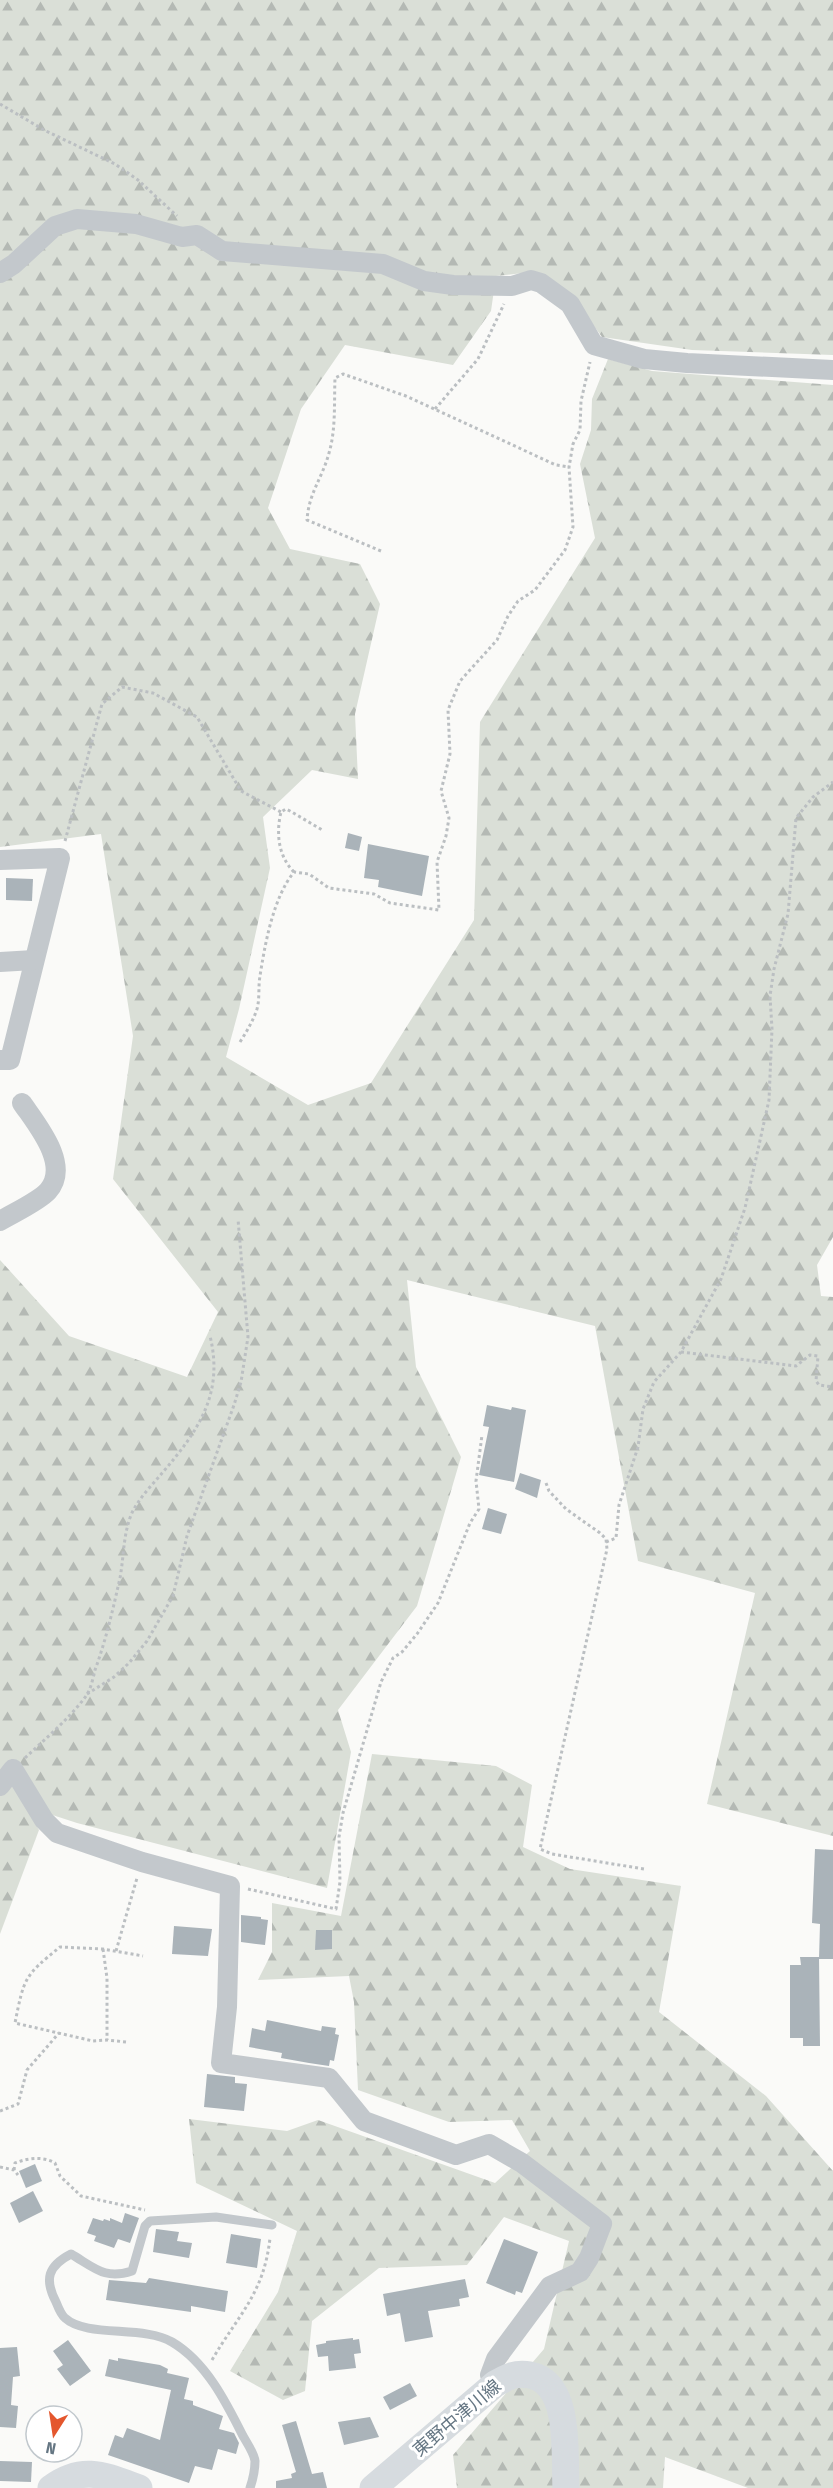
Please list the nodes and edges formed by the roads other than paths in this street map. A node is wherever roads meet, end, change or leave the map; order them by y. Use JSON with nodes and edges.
{"nodes":[{"id":1,"x":0,"y":273,"type":"edge"},
{"id":2,"x":833,"y":370,"type":"edge"},
{"id":3,"x":0,"y":860,"type":"edge"},
{"id":4,"x":34,"y":960,"type":"junction"},
{"id":5,"x":0,"y":962,"type":"edge"},
{"id":6,"x":0,"y":1060,"type":"edge"},
{"id":7,"x":22,"y":1103,"type":"dead end"},
{"id":8,"x":0,"y":1221,"type":"edge"},
{"id":9,"x":0,"y":1786,"type":"edge"},
{"id":10,"x":272,"y":2225,"type":"road end"},
{"id":11,"x":495,"y":2384,"type":"junction"},
{"id":12,"x":51,"y":2488,"type":"edge"},
{"id":13,"x":139,"y":2488,"type":"edge"},
{"id":14,"x":250,"y":2488,"type":"edge"},
{"id":15,"x":373,"y":2488,"type":"edge"},
{"id":16,"x":566,"y":2488,"type":"edge"}],
"edges":[{"from":1,"to":2,"type":"street"},
{"from":3,"to":4,"type":"street"},
{"from":4,"to":5,"type":"street"},
{"from":4,"to":6,"type":"street"},
{"from":7,"to":8,"type":"street"},
{"from":9,"to":11,"type":"street"},
{"from":10,"to":14,"type":"lane"},
{"from":11,"to":15,"type":"main road","name":"東野中津川線"},
{"from":11,"to":16,"type":"main road","name":"東野中津川線"},
{"from":12,"to":13,"type":"main road"}]}
